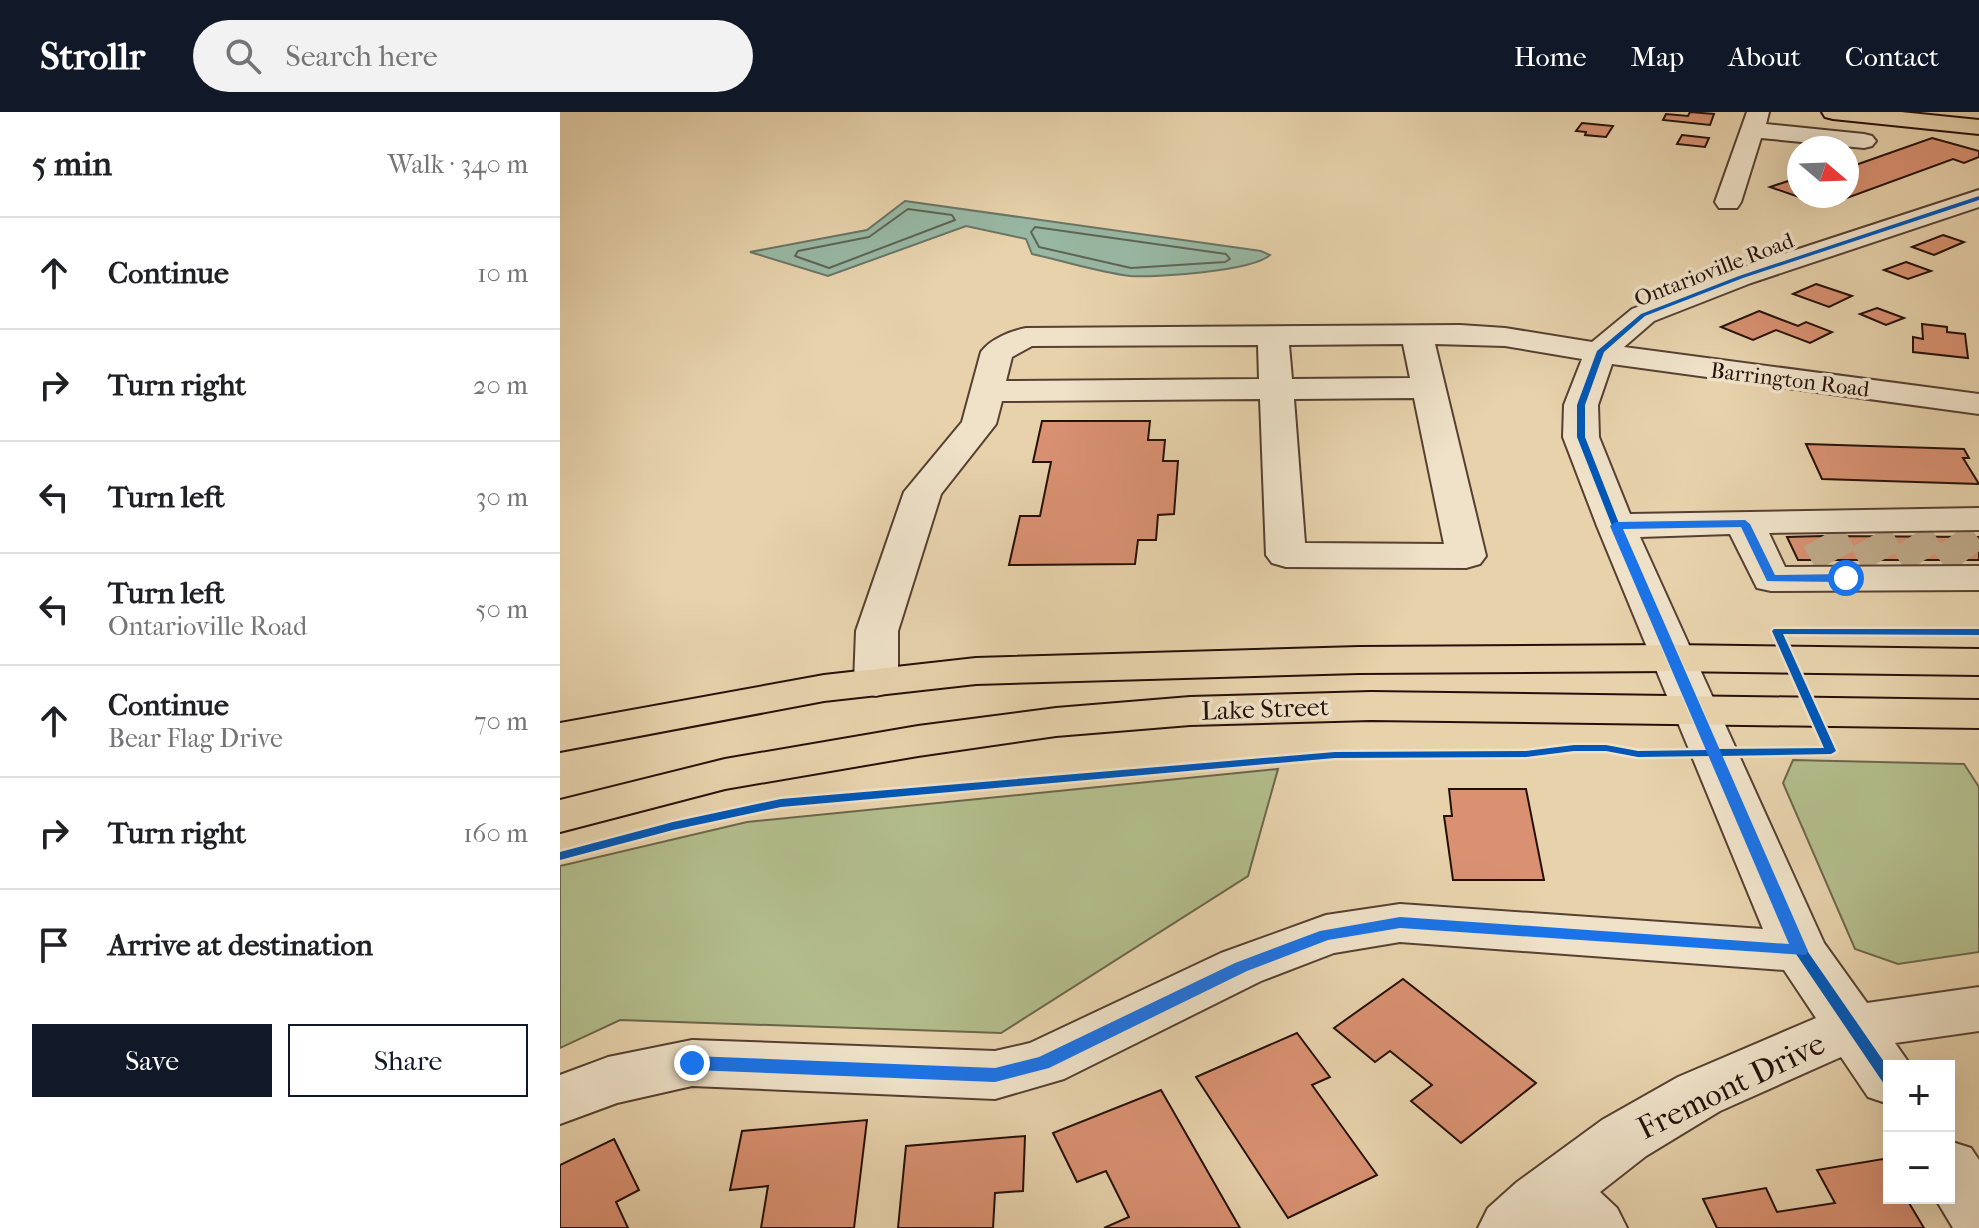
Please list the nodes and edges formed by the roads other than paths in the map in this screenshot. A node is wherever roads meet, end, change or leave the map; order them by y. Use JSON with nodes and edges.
{"nodes":[{"id":1,"x":1833,"y":112,"type":"edge"},
{"id":2,"x":1755,"y":121,"type":"edge"},
{"id":3,"x":1979,"y":127,"type":"edge"},
{"id":4,"x":1864,"y":141,"type":"dead end"},
{"id":5,"x":1979,"y":198,"type":"edge"},
{"id":6,"x":1728,"y":202,"type":"dead end"},
{"id":7,"x":1417,"y":334,"type":"junction"},
{"id":8,"x":1601,"y":351,"type":"junction"},
{"id":9,"x":1275,"y":363,"type":"junction"},
{"id":10,"x":992,"y":379,"type":"junction"},
{"id":11,"x":1429,"y":388,"type":"junction"},
{"id":12,"x":1979,"y":404,"type":"edge"},
{"id":13,"x":1745,"y":524,"type":"junction"},
{"id":14,"x":1616,"y":526,"type":"junction"},
{"id":15,"x":1830,"y":549,"type":"junction"},
{"id":16,"x":1927,"y":549,"type":"edge"},
{"id":17,"x":1671,"y":658,"type":"junction"},
{"id":18,"x":1979,"y":662,"type":"edge"},
{"id":19,"x":876,"y":683,"type":"junction"},
{"id":20,"x":1696,"y":711,"type":"junction"},
{"id":21,"x":1979,"y":714,"type":"edge"},
{"id":22,"x":560,"y":737,"type":"edge"},
{"id":23,"x":560,"y":816,"type":"edge"},
{"id":24,"x":1800,"y":951,"type":"junction"},
{"id":25,"x":1979,"y":1009,"type":"edge"},
{"id":26,"x":1852,"y":1027,"type":"junction"},
{"id":27,"x":1883,"y":1071,"type":"edge"},
{"id":28,"x":560,"y":1100,"type":"edge"},
{"id":29,"x":1955,"y":1176,"type":"edge"},
{"id":30,"x":1979,"y":1213,"type":"edge"},
{"id":31,"x":1554,"y":1215,"type":"edge"}],
"edges":[{"from":1,"to":3,"type":"main road"},
{"from":2,"to":4,"type":"street"},
{"from":2,"to":6,"type":"street"},
{"from":5,"to":8,"type":"street","name":"Ontarioville Road"},
{"from":7,"to":8,"type":"street","name":"Barrington Road"},
{"from":7,"to":9,"type":"street","name":"Barrington Road"},
{"from":7,"to":11,"type":"street"},
{"from":8,"to":12,"type":"street","name":"Barrington Road"},
{"from":8,"to":14,"type":"street","name":"Ontarioville Road"},
{"from":9,"to":10,"type":"street"},
{"from":9,"to":10,"type":"street"},
{"from":9,"to":11,"type":"street"},
{"from":9,"to":11,"type":"street"},
{"from":10,"to":19,"type":"street"},
{"from":13,"to":14,"type":"street"},
{"from":13,"to":15,"type":"street"},
{"from":13,"to":15,"type":"street"},
{"from":14,"to":17,"type":"street","name":"Ontarioville Road"},
{"from":15,"to":16,"type":"street"},
{"from":15,"to":16,"type":"street"},
{"from":17,"to":18,"type":"main road","name":"Lake Street"},
{"from":17,"to":19,"type":"main road","name":"Lake Street"},
{"from":17,"to":20,"type":"street","name":"Ontarioville Road"},
{"from":19,"to":22,"type":"main road","name":"Lake Street"},
{"from":20,"to":21,"type":"main road","name":"Lake Street"},
{"from":20,"to":23,"type":"main road","name":"Lake Street"},
{"from":20,"to":24,"type":"street","name":"Ontarioville Road"},
{"from":24,"to":26,"type":"street","name":"Ontarioville Road"},
{"from":24,"to":28,"type":"street"},
{"from":25,"to":26,"type":"street","name":"Fremont Drive"},
{"from":26,"to":27,"type":"street","name":"Ontarioville Road"},
{"from":26,"to":31,"type":"street","name":"Fremont Drive"},
{"from":29,"to":30,"type":"street"}]}
